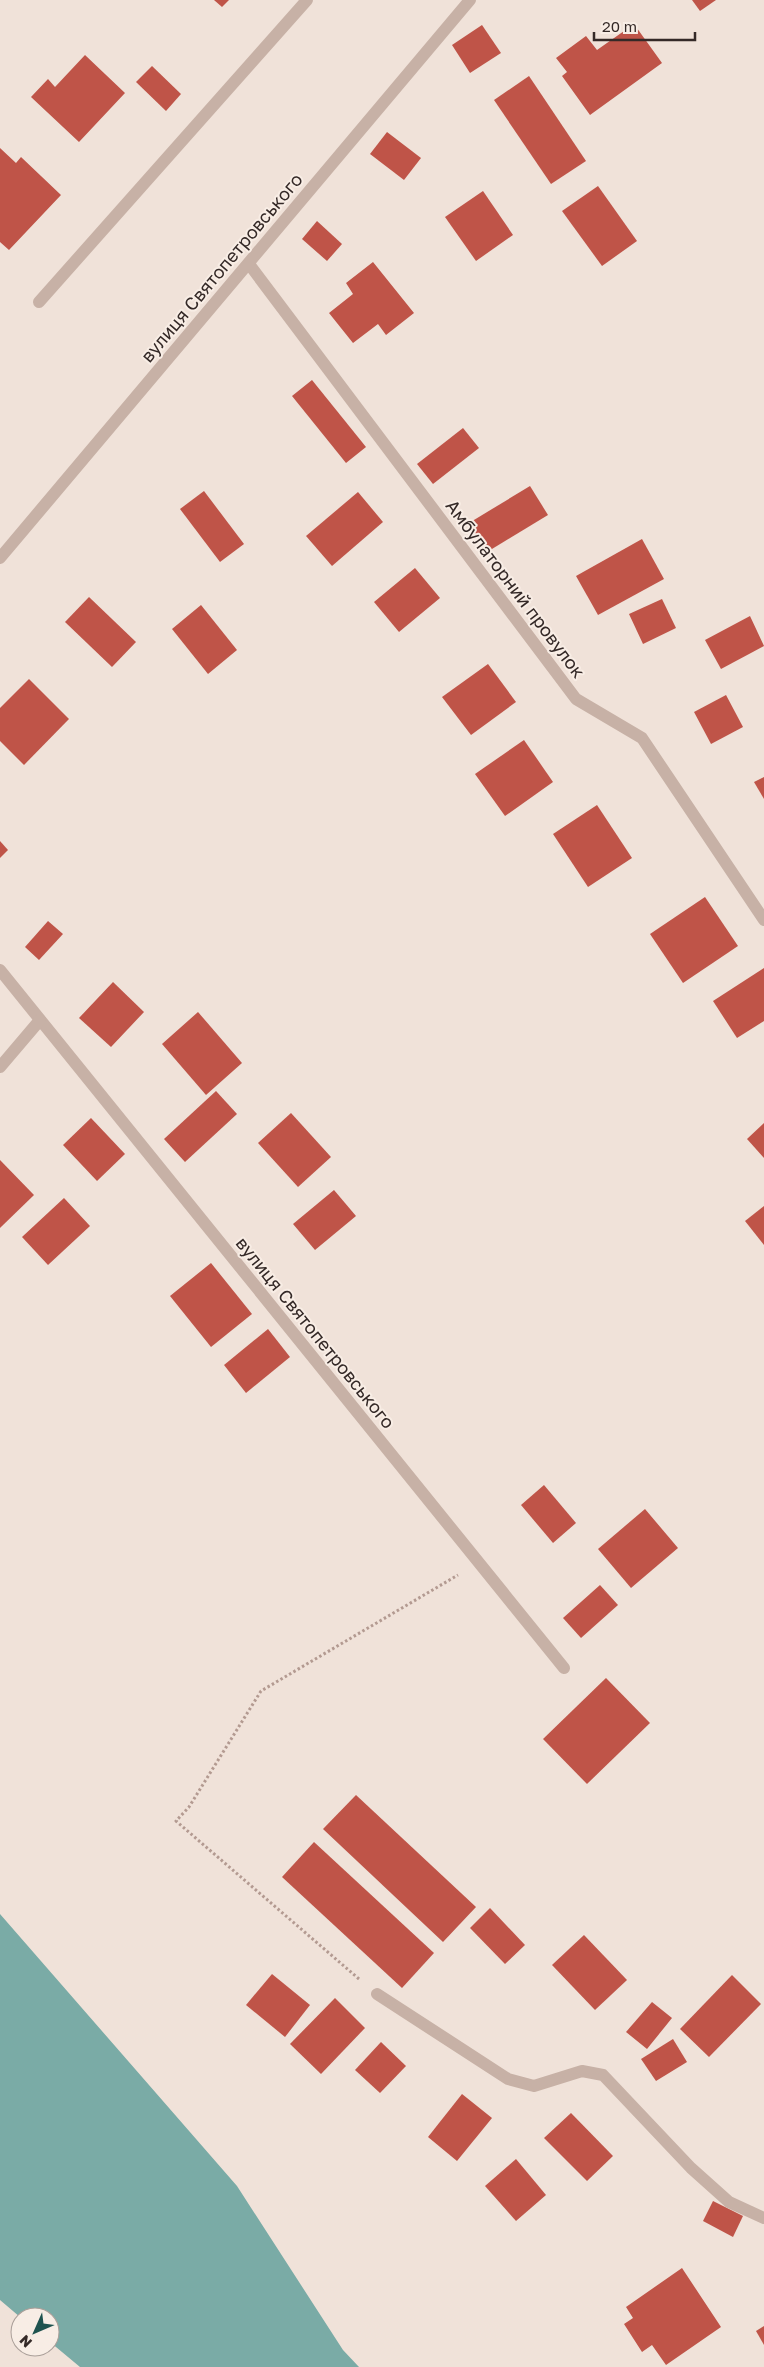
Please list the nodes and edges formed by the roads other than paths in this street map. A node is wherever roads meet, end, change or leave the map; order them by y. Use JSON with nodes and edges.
{"nodes":[{"id":1,"x":307,"y":0,"type":"edge"},
{"id":2,"x":470,"y":0,"type":"edge"},
{"id":3,"x":249,"y":264,"type":"junction"},
{"id":4,"x":39,"y":302,"type":"dead end"},
{"id":5,"x":0,"y":558,"type":"edge"},
{"id":6,"x":764,"y":920,"type":"edge"},
{"id":7,"x":0,"y":970,"type":"edge"},
{"id":8,"x":40,"y":1020,"type":"junction"},
{"id":9,"x":0,"y":1067,"type":"edge"},
{"id":10,"x":564,"y":1668,"type":"dead end"},
{"id":11,"x":377,"y":1994,"type":"road end"},
{"id":12,"x":764,"y":2218,"type":"edge"}],
"edges":[{"from":1,"to":4,"type":"street"},
{"from":2,"to":3,"type":"street","name":"вулиця Святопетровського"},
{"from":3,"to":5,"type":"street","name":"вулиця Святопетровського"},
{"from":3,"to":6,"type":"street","name":"Амбулаторний провулок"},
{"from":7,"to":8,"type":"street","name":"вулиця Святопетровського"},
{"from":8,"to":9,"type":"street"},
{"from":8,"to":10,"type":"street","name":"вулиця Святопетровського"},
{"from":11,"to":12,"type":"street"}]}
